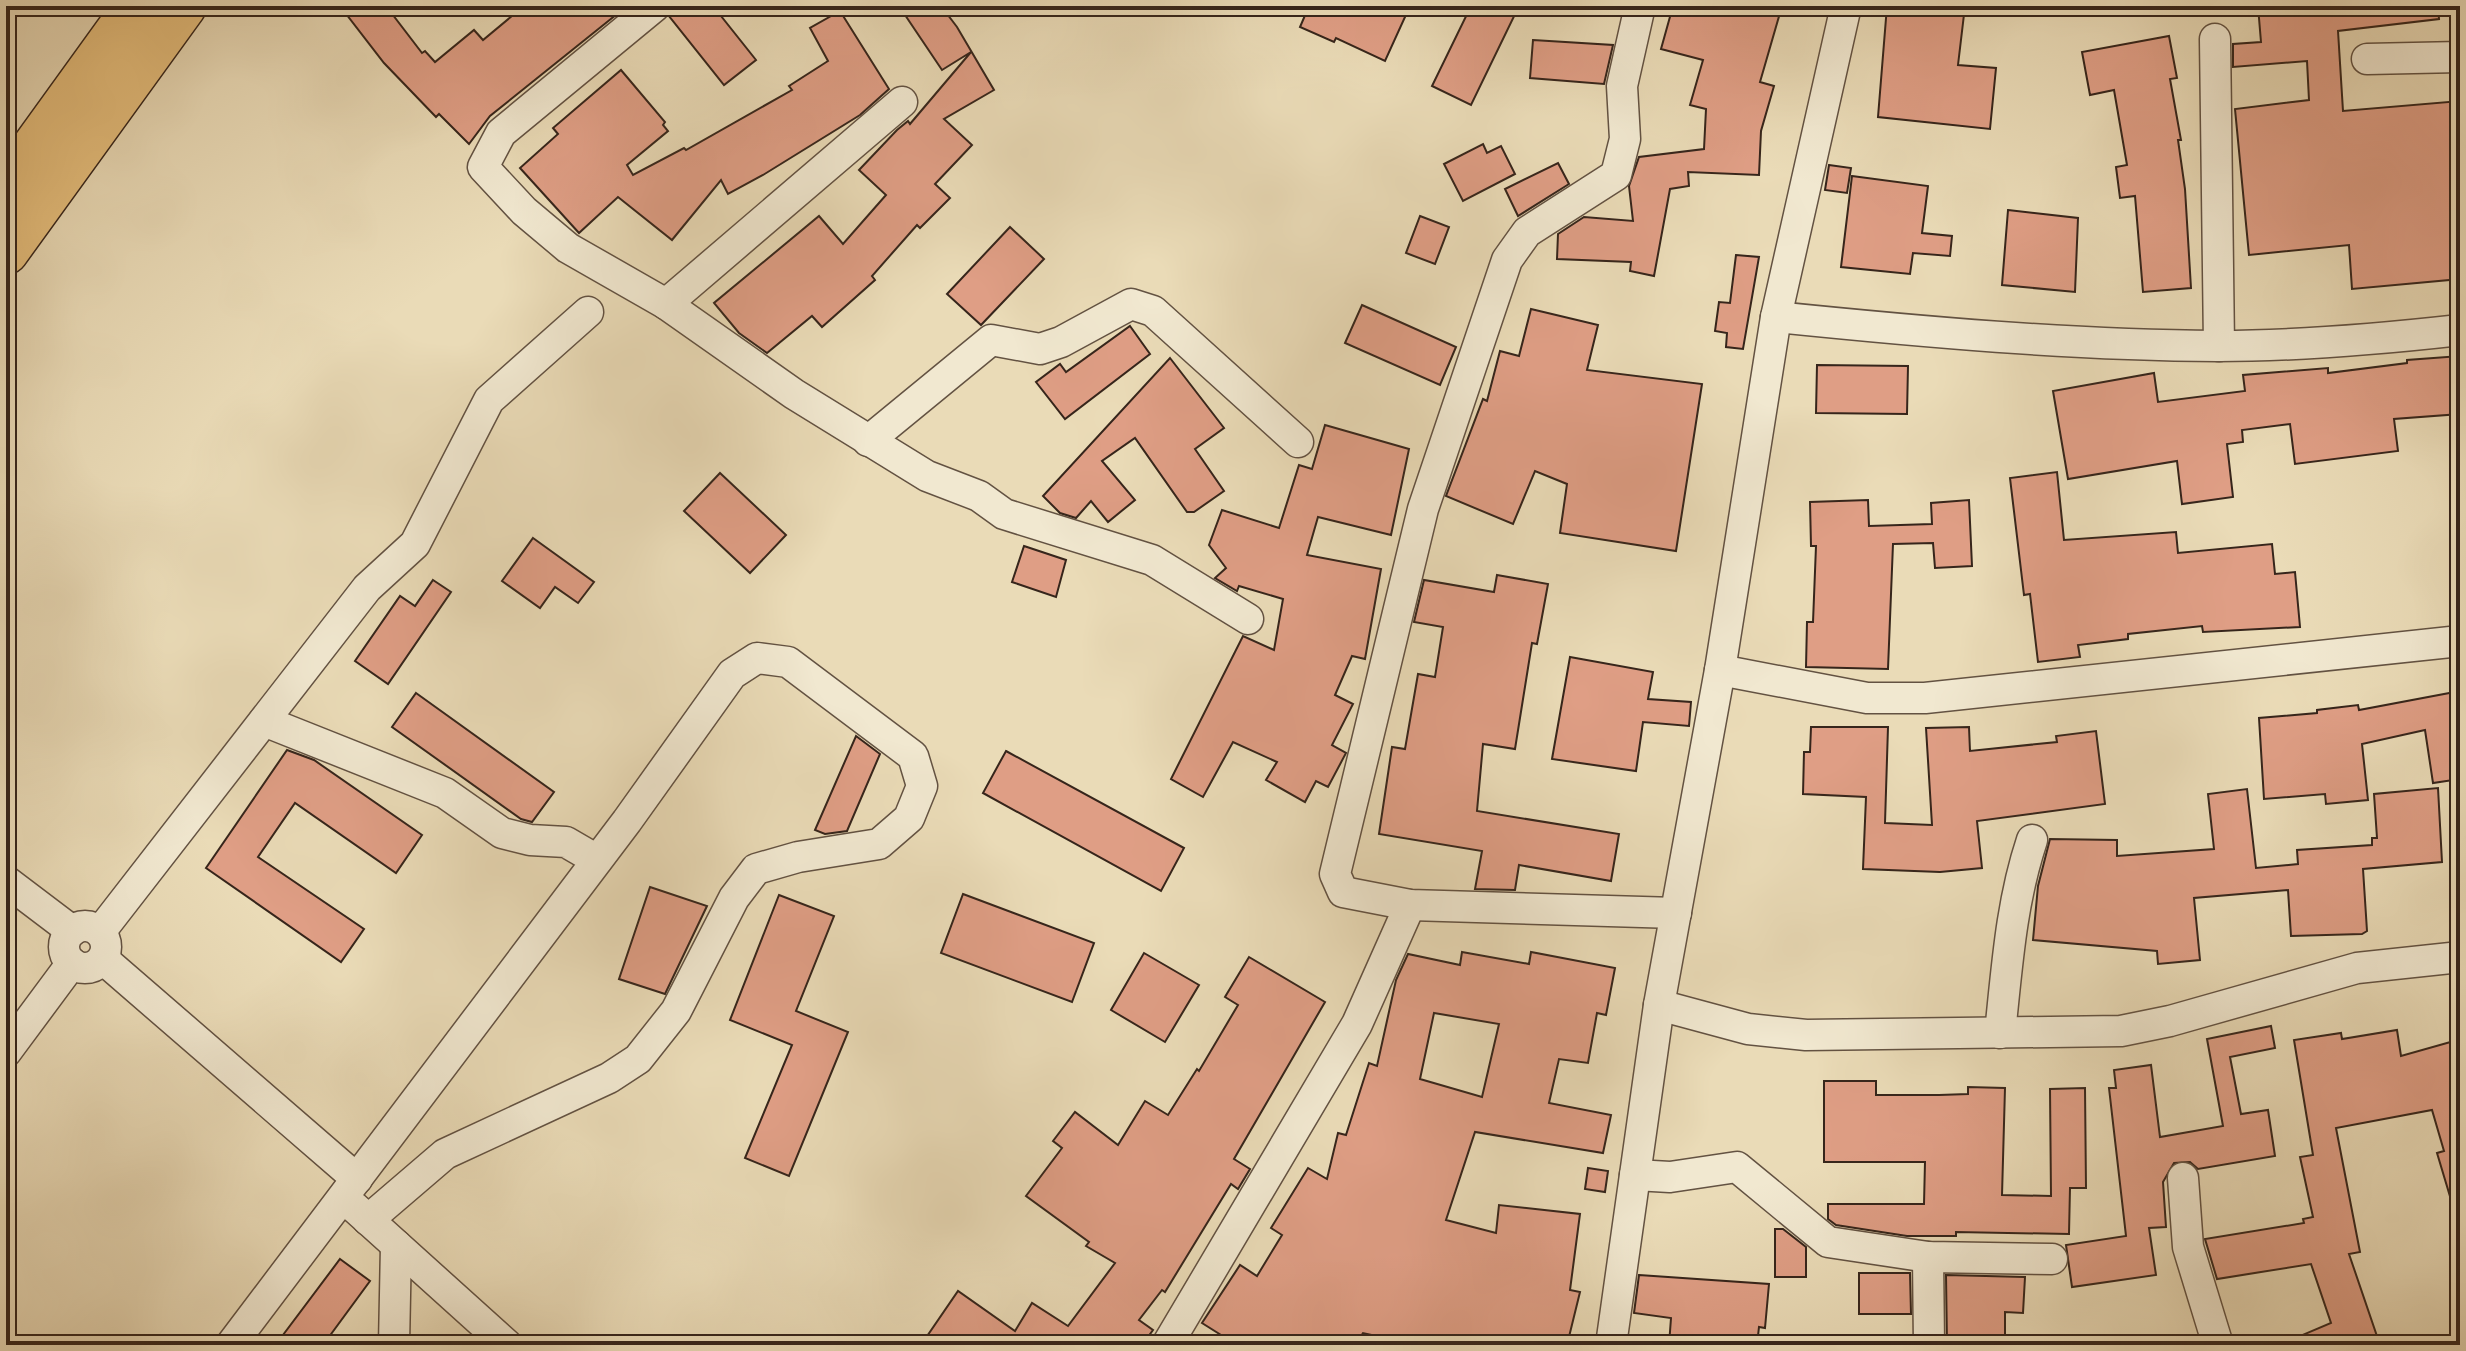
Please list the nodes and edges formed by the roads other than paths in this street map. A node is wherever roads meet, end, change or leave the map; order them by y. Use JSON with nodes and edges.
{"nodes":[{"id":1,"x":136,"y":6,"type":"edge"},
{"id":2,"x":184,"y":6,"type":"edge"},
{"id":3,"x":655,"y":6,"type":"edge"},
{"id":4,"x":1640,"y":6,"type":"edge"},
{"id":5,"x":1846,"y":6,"type":"edge"},
{"id":6,"x":2215,"y":39,"type":"dead end"},
{"id":7,"x":2460,"y":57,"type":"edge"},
{"id":8,"x":2367,"y":59,"type":"dead end"},
{"id":9,"x":902,"y":102,"type":"dead end"},
{"id":10,"x":6,"y":186,"type":"edge"},
{"id":11,"x":6,"y":252,"type":"edge"},
{"id":12,"x":666,"y":304,"type":"junction"},
{"id":13,"x":588,"y":312,"type":"dead end"},
{"id":14,"x":1776,"y":317,"type":"junction"},
{"id":15,"x":2460,"y":330,"type":"edge"},
{"id":16,"x":2219,"y":346,"type":"junction"},
{"id":17,"x":868,"y":441,"type":"junction"},
{"id":18,"x":1298,"y":442,"type":"dead end"},
{"id":19,"x":1248,"y":619,"type":"dead end"},
{"id":20,"x":2460,"y":641,"type":"edge"},
{"id":21,"x":1720,"y":670,"type":"junction"},
{"id":22,"x":264,"y":721,"type":"junction"},
{"id":23,"x":2032,"y":840,"type":"dead end"},
{"id":24,"x":597,"y":860,"type":"junction"},
{"id":25,"x":6,"y":881,"type":"edge"},
{"id":26,"x":1410,"y":905,"type":"junction"},
{"id":27,"x":1676,"y":913,"type":"junction"},
{"id":28,"x":92,"y":941,"type":"junction"},
{"id":29,"x":2460,"y":957,"type":"edge"},
{"id":30,"x":1659,"y":1005,"type":"junction"},
{"id":31,"x":2000,"y":1033,"type":"junction"},
{"id":32,"x":6,"y":1052,"type":"edge"},
{"id":33,"x":1635,"y":1175,"type":"junction"},
{"id":34,"x":2183,"y":1178,"type":"dead end"},
{"id":35,"x":350,"y":1188,"type":"junction"},
{"id":36,"x":368,"y":1220,"type":"junction"},
{"id":37,"x":396,"y":1245,"type":"junction"},
{"id":38,"x":1928,"y":1257,"type":"junction"},
{"id":39,"x":2052,"y":1259,"type":"dead end"},
{"id":40,"x":231,"y":1345,"type":"edge"},
{"id":41,"x":394,"y":1345,"type":"edge"},
{"id":42,"x":507,"y":1345,"type":"edge"},
{"id":43,"x":1167,"y":1345,"type":"edge"},
{"id":44,"x":1611,"y":1345,"type":"edge"},
{"id":45,"x":1929,"y":1345,"type":"edge"},
{"id":46,"x":2218,"y":1345,"type":"edge"}],
"edges":[{"from":1,"to":10,"type":"main road"},
{"from":2,"to":11,"type":"main road"},
{"from":3,"to":12,"type":"street"},
{"from":4,"to":26,"type":"street"},
{"from":5,"to":14,"type":"street"},
{"from":6,"to":16,"type":"street"},
{"from":7,"to":8,"type":"street"},
{"from":9,"to":12,"type":"street"},
{"from":12,"to":17,"type":"street"},
{"from":13,"to":22,"type":"street"},
{"from":14,"to":16,"type":"street"},
{"from":14,"to":21,"type":"street"},
{"from":15,"to":16,"type":"street"},
{"from":17,"to":18,"type":"street"},
{"from":17,"to":19,"type":"street"},
{"from":20,"to":21,"type":"street"},
{"from":21,"to":27,"type":"street"},
{"from":22,"to":24,"type":"street"},
{"from":22,"to":28,"type":"street"},
{"from":23,"to":31,"type":"street"},
{"from":24,"to":35,"type":"street"},
{"from":24,"to":36,"type":"street"},
{"from":25,"to":28,"type":"street"},
{"from":26,"to":27,"type":"street"},
{"from":26,"to":43,"type":"street"},
{"from":27,"to":30,"type":"street"},
{"from":28,"to":32,"type":"street"},
{"from":28,"to":35,"type":"street"},
{"from":29,"to":31,"type":"street"},
{"from":30,"to":31,"type":"street"},
{"from":30,"to":33,"type":"street"},
{"from":33,"to":38,"type":"street"},
{"from":33,"to":44,"type":"street"},
{"from":34,"to":46,"type":"street"},
{"from":35,"to":36,"type":"street"},
{"from":35,"to":40,"type":"street"},
{"from":36,"to":37,"type":"street"},
{"from":37,"to":41,"type":"street"},
{"from":37,"to":42,"type":"street"},
{"from":38,"to":39,"type":"street"},
{"from":38,"to":45,"type":"street"}]}
